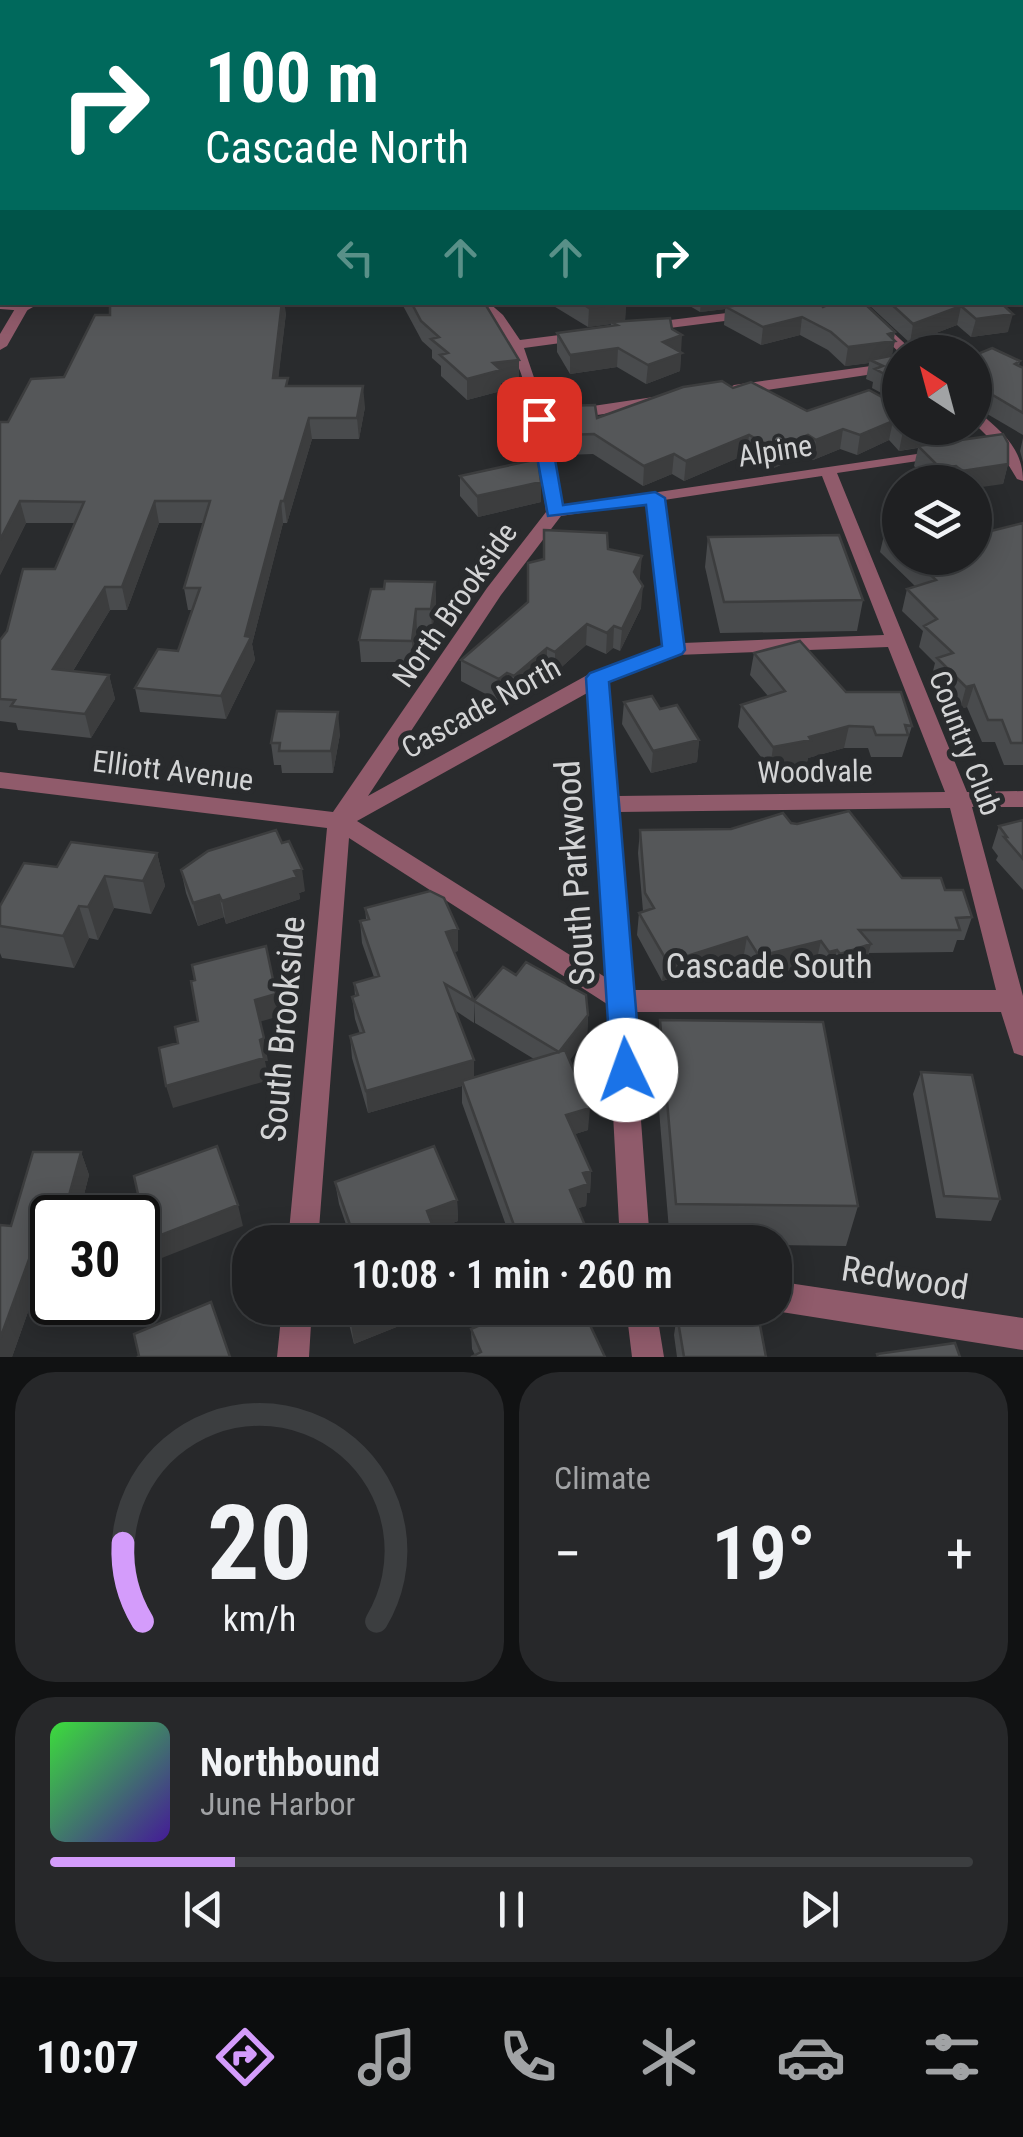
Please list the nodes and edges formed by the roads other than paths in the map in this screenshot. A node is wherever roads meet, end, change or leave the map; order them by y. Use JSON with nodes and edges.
{"nodes":[{"id":1,"x":26,"y":305,"type":"edge"},
{"id":2,"x":482,"y":305,"type":"edge"},
{"id":3,"x":815,"y":305,"type":"edge"},
{"id":4,"x":855,"y":305,"type":"edge"},
{"id":5,"x":0,"y":306,"type":"edge"},
{"id":6,"x":780,"y":310,"type":"edge"},
{"id":7,"x":761,"y":312,"type":"edge"},
{"id":8,"x":629,"y":330,"type":"edge"},
{"id":9,"x":591,"y":335,"type":"edge"},
{"id":10,"x":888,"y":335,"type":"edge"},
{"id":11,"x":516,"y":345,"type":"junction"},
{"id":12,"x":0,"y":346,"type":"edge"},
{"id":13,"x":882,"y":369,"type":"edge"},
{"id":14,"x":710,"y":394,"type":"edge"},
{"id":15,"x":672,"y":399,"type":"edge"},
{"id":16,"x":539,"y":419,"type":"junction"},
{"id":17,"x":992,"y":432,"type":"edge"},
{"id":18,"x":1004,"y":443,"type":"junction"},
{"id":19,"x":984,"y":446,"type":"edge"},
{"id":20,"x":964,"y":449,"type":"edge"},
{"id":21,"x":828,"y":471,"type":"junction"},
{"id":22,"x":1023,"y":476,"type":"edge"},
{"id":23,"x":655,"y":498,"type":"junction"},
{"id":24,"x":555,"y":512,"type":"junction"},
{"id":25,"x":894,"y":641,"type":"junction"},
{"id":26,"x":674,"y":650,"type":"junction"},
{"id":27,"x":598,"y":678,"type":"junction"},
{"id":28,"x":0,"y":780,"type":"edge"},
{"id":29,"x":1023,"y":799,"type":"edge"},
{"id":30,"x":959,"y":800,"type":"junction"},
{"id":31,"x":608,"y":804,"type":"junction"},
{"id":32,"x":339,"y":821,"type":"junction"},
{"id":33,"x":622,"y":1001,"type":"junction"},
{"id":34,"x":1012,"y":1001,"type":"junction"},
{"id":35,"x":1023,"y":1044,"type":"edge"},
{"id":36,"x":304,"y":1225,"type":"edge"},
{"id":37,"x":634,"y":1225,"type":"edge"},
{"id":38,"x":792,"y":1299,"type":"edge"},
{"id":39,"x":296,"y":1325,"type":"edge"},
{"id":40,"x":643,"y":1325,"type":"edge"},
{"id":41,"x":1023,"y":1334,"type":"edge"},
{"id":42,"x":293,"y":1357,"type":"edge"},
{"id":43,"x":648,"y":1357,"type":"edge"}],
"edges":[{"from":1,"to":5,"type":"street"},
{"from":1,"to":12,"type":"street"},
{"from":2,"to":11,"type":"street","name":"North Brookside"},
{"from":3,"to":6,"type":"street"},
{"from":4,"to":10,"type":"street"},
{"from":7,"to":8,"type":"street"},
{"from":9,"to":11,"type":"street"},
{"from":11,"to":16,"type":"street","name":"North Brookside"},
{"from":13,"to":14,"type":"street"},
{"from":15,"to":16,"type":"street"},
{"from":16,"to":24,"type":"street","name":"North Brookside"},
{"from":17,"to":18,"type":"street"},
{"from":18,"to":19,"type":"street"},
{"from":18,"to":22,"type":"street"},
{"from":20,"to":21,"type":"street","name":"Alpine"},
{"from":21,"to":23,"type":"street","name":"Alpine"},
{"from":21,"to":25,"type":"street","name":"Country Club"},
{"from":23,"to":24,"type":"street","name":"Alpine"},
{"from":23,"to":26,"type":"street"},
{"from":24,"to":32,"type":"street","name":"North Brookside"},
{"from":25,"to":26,"type":"street","name":"Cascade North"},
{"from":25,"to":30,"type":"street","name":"Country Club"},
{"from":26,"to":27,"type":"street","name":"Cascade North"},
{"from":27,"to":31,"type":"street","name":"South Parkwood"},
{"from":27,"to":32,"type":"street","name":"Cascade North"},
{"from":28,"to":32,"type":"street","name":"Elliott Avenue"},
{"from":29,"to":30,"type":"street","name":"Woodvale"},
{"from":30,"to":31,"type":"street","name":"Woodvale"},
{"from":30,"to":34,"type":"street","name":"Country Club"},
{"from":31,"to":33,"type":"street","name":"South Parkwood"},
{"from":32,"to":33,"type":"street"},
{"from":32,"to":36,"type":"street","name":"South Brookside"},
{"from":33,"to":34,"type":"street","name":"Cascade South"},
{"from":33,"to":37,"type":"street","name":"South Parkwood"},
{"from":34,"to":35,"type":"street","name":"Country Club"},
{"from":38,"to":41,"type":"street","name":"Redwood"},
{"from":39,"to":42,"type":"street"},
{"from":40,"to":43,"type":"street"}]}
